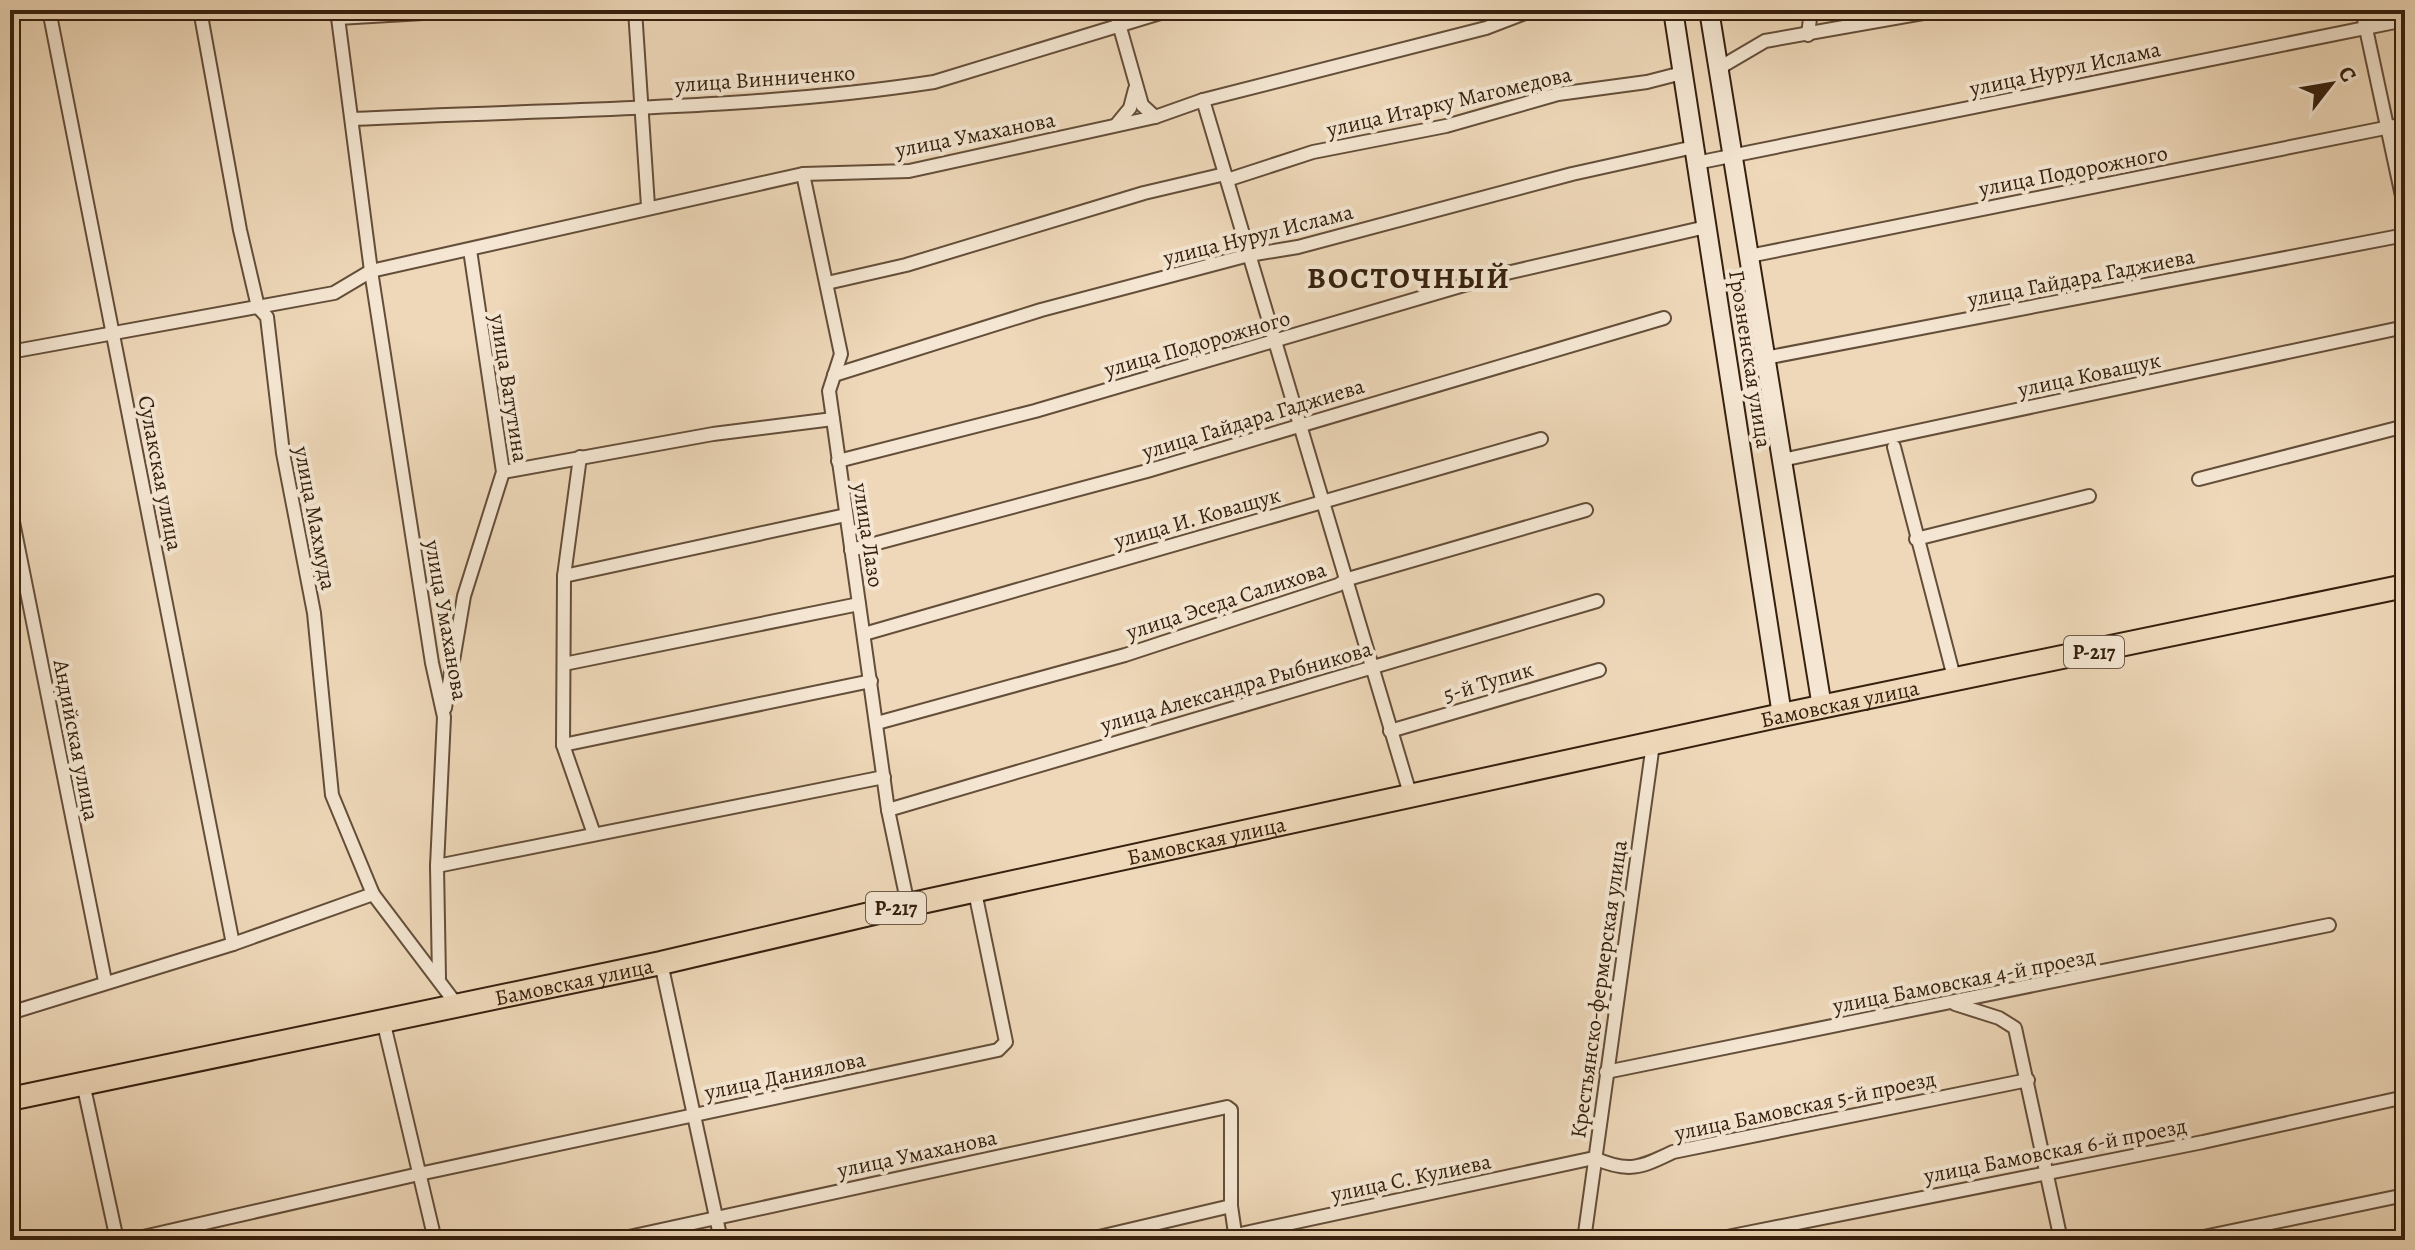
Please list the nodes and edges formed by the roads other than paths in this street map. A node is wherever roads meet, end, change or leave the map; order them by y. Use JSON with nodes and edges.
{"nodes":[{"id":1,"x":49,"y":10,"type":"edge"},
{"id":2,"x":200,"y":10,"type":"edge"},
{"id":3,"x":474,"y":10,"type":"edge"},
{"id":4,"x":635,"y":10,"type":"edge"},
{"id":5,"x":1170,"y":10,"type":"edge"},
{"id":6,"x":1533,"y":10,"type":"edge"},
{"id":7,"x":1673,"y":10,"type":"edge"},
{"id":8,"x":1709,"y":10,"type":"edge"},
{"id":9,"x":1811,"y":10,"type":"edge"},
{"id":10,"x":1940,"y":10,"type":"edge"},
{"id":11,"x":2362,"y":10,"type":"edge"},
{"id":12,"x":338,"y":14,"type":"edge"},
{"id":13,"x":1117,"y":16,"type":"edge"},
{"id":14,"x":2405,"y":20,"type":"edge"},
{"id":15,"x":2365,"y":27,"type":"junction"},
{"id":16,"x":1808,"y":35,"type":"junction"},
{"id":17,"x":1719,"y":68,"type":"junction"},
{"id":18,"x":1682,"y":73,"type":"junction"},
{"id":19,"x":1136,"y":86,"type":"junction"},
{"id":20,"x":1203,"y":100,"type":"junction"},
{"id":21,"x":642,"y":106,"type":"junction"},
{"id":22,"x":1155,"y":117,"type":"junction"},
{"id":23,"x":352,"y":119,"type":"junction"},
{"id":24,"x":2405,"y":124,"type":"edge"},
{"id":25,"x":1115,"y":126,"type":"junction"},
{"id":26,"x":2385,"y":128,"type":"junction"},
{"id":27,"x":1695,"y":155,"type":"junction"},
{"id":28,"x":1733,"y":156,"type":"junction"},
{"id":29,"x":803,"y":174,"type":"junction"},
{"id":30,"x":1226,"y":177,"type":"junction"},
{"id":31,"x":648,"y":206,"type":"junction"},
{"id":32,"x":2405,"y":210,"type":"edge"},
{"id":33,"x":1706,"y":227,"type":"junction"},
{"id":34,"x":2405,"y":235,"type":"edge"},
{"id":35,"x":470,"y":250,"type":"junction"},
{"id":36,"x":1249,"y":255,"type":"junction"},
{"id":37,"x":1749,"y":256,"type":"junction"},
{"id":38,"x":371,"y":271,"type":"junction"},
{"id":39,"x":827,"y":283,"type":"junction"},
{"id":40,"x":258,"y":307,"type":"junction"},
{"id":41,"x":1664,"y":318,"type":"dead end"},
{"id":42,"x":2405,"y":327,"type":"edge"},
{"id":43,"x":114,"y":333,"type":"junction"},
{"id":44,"x":1275,"y":343,"type":"junction"},
{"id":45,"x":10,"y":352,"type":"edge"},
{"id":46,"x":1765,"y":358,"type":"junction"},
{"id":47,"x":834,"y":375,"type":"junction"},
{"id":48,"x":833,"y":419,"type":"junction"},
{"id":49,"x":1299,"y":424,"type":"junction"},
{"id":50,"x":2405,"y":426,"type":"edge"},
{"id":51,"x":1541,"y":439,"type":"dead end"},
{"id":52,"x":1894,"y":447,"type":"dead end"},
{"id":53,"x":580,"y":457,"type":"junction"},
{"id":54,"x":1782,"y":460,"type":"junction"},
{"id":55,"x":838,"y":461,"type":"junction"},
{"id":56,"x":503,"y":472,"type":"junction"},
{"id":57,"x":2199,"y":479,"type":"dead end"},
{"id":58,"x":2089,"y":496,"type":"dead end"},
{"id":59,"x":1324,"y":502,"type":"junction"},
{"id":60,"x":10,"y":507,"type":"edge"},
{"id":61,"x":1586,"y":510,"type":"dead end"},
{"id":62,"x":846,"y":515,"type":"junction"},
{"id":63,"x":1916,"y":539,"type":"junction"},
{"id":64,"x":851,"y":550,"type":"junction"},
{"id":65,"x":564,"y":576,"type":"junction"},
{"id":66,"x":1348,"y":579,"type":"junction"},
{"id":67,"x":2405,"y":586,"type":"edge"},
{"id":68,"x":1597,"y":601,"type":"dead end"},
{"id":69,"x":859,"y":604,"type":"junction"},
{"id":70,"x":864,"y":634,"type":"junction"},
{"id":71,"x":564,"y":664,"type":"junction"},
{"id":72,"x":1372,"y":667,"type":"junction"},
{"id":73,"x":1599,"y":670,"type":"dead end"},
{"id":74,"x":871,"y":681,"type":"junction"},
{"id":75,"x":1955,"y":681,"type":"junction"},
{"id":76,"x":1822,"y":707,"type":"junction"},
{"id":77,"x":1782,"y":715,"type":"junction"},
{"id":78,"x":444,"y":717,"type":"junction"},
{"id":79,"x":877,"y":723,"type":"junction"},
{"id":80,"x":1390,"y":731,"type":"junction"},
{"id":81,"x":1653,"y":744,"type":"junction"},
{"id":82,"x":563,"y":745,"type":"junction"},
{"id":83,"x":884,"y":777,"type":"junction"},
{"id":84,"x":1411,"y":797,"type":"junction"},
{"id":85,"x":888,"y":810,"type":"junction"},
{"id":86,"x":594,"y":834,"type":"junction"},
{"id":87,"x":437,"y":866,"type":"junction"},
{"id":88,"x":975,"y":892,"type":"junction"},
{"id":89,"x":373,"y":894,"type":"junction"},
{"id":90,"x":908,"y":905,"type":"junction"},
{"id":91,"x":2329,"y":925,"type":"dead end"},
{"id":92,"x":233,"y":944,"type":"junction"},
{"id":93,"x":661,"y":963,"type":"junction"},
{"id":94,"x":439,"y":979,"type":"junction"},
{"id":95,"x":105,"y":981,"type":"junction"},
{"id":96,"x":1952,"y":1003,"type":"junction"},
{"id":97,"x":457,"y":1005,"type":"junction"},
{"id":98,"x":10,"y":1013,"type":"edge"},
{"id":99,"x":383,"y":1020,"type":"junction"},
{"id":100,"x":1606,"y":1072,"type":"junction"},
{"id":101,"x":2028,"y":1080,"type":"junction"},
{"id":102,"x":83,"y":1083,"type":"junction"},
{"id":103,"x":2405,"y":1097,"type":"edge"},
{"id":104,"x":10,"y":1099,"type":"edge"},
{"id":105,"x":693,"y":1115,"type":"junction"},
{"id":106,"x":1594,"y":1158,"type":"junction"},
{"id":107,"x":2045,"y":1171,"type":"junction"},
{"id":108,"x":419,"y":1174,"type":"junction"},
{"id":109,"x":2405,"y":1195,"type":"edge"},
{"id":110,"x":1231,"y":1206,"type":"junction"},
{"id":111,"x":716,"y":1217,"type":"junction"},
{"id":112,"x":1236,"y":1237,"type":"edge"},
{"id":113,"x":117,"y":1240,"type":"edge"},
{"id":114,"x":130,"y":1240,"type":"edge"},
{"id":115,"x":435,"y":1240,"type":"edge"},
{"id":116,"x":615,"y":1240,"type":"edge"},
{"id":117,"x":721,"y":1240,"type":"edge"},
{"id":118,"x":1086,"y":1240,"type":"edge"},
{"id":119,"x":1584,"y":1240,"type":"edge"},
{"id":120,"x":1712,"y":1240,"type":"edge"},
{"id":121,"x":2061,"y":1240,"type":"edge"},
{"id":122,"x":2189,"y":1240,"type":"edge"}],
"edges":[{"from":1,"to":43,"type":"street","name":"Сулакская улица"},
{"from":2,"to":40,"type":"street","name":"улица Махмуда"},
{"from":3,"to":12,"type":"street"},
{"from":4,"to":21,"type":"street"},
{"from":5,"to":13,"type":"street","name":"улица Винниченко"},
{"from":6,"to":20,"type":"street","name":"улица Умаханова"},
{"from":7,"to":18,"type":"street","name":"Грозненская улица"},
{"from":8,"to":17,"type":"street","name":"Грозненская улица"},
{"from":9,"to":16,"type":"street"},
{"from":10,"to":16,"type":"street"},
{"from":11,"to":15,"type":"street"},
{"from":12,"to":23,"type":"street","name":"улица Умаханова"},
{"from":13,"to":19,"type":"street"},
{"from":13,"to":21,"type":"street","name":"улица Винниченко"},
{"from":14,"to":15,"type":"street","name":"улица Нурул Ислама"},
{"from":15,"to":26,"type":"street"},
{"from":15,"to":28,"type":"street","name":"улица Нурул Ислама"},
{"from":16,"to":17,"type":"street"},
{"from":17,"to":28,"type":"street","name":"Грозненская улица"},
{"from":18,"to":27,"type":"street","name":"Грозненская улица"},
{"from":18,"to":30,"type":"street","name":"улица Итарку Магомедова"},
{"from":19,"to":22,"type":"street"},
{"from":19,"to":25,"type":"street"},
{"from":20,"to":22,"type":"street","name":"улица Умаханова"},
{"from":20,"to":30,"type":"street"},
{"from":21,"to":23,"type":"street","name":"улица Винниченко"},
{"from":21,"to":31,"type":"street"},
{"from":22,"to":25,"type":"street","name":"улица Умаханова"},
{"from":23,"to":38,"type":"street","name":"улица Умаханова"},
{"from":24,"to":26,"type":"street","name":"улица Подорожного"},
{"from":25,"to":29,"type":"street","name":"улица Умаханова"},
{"from":26,"to":32,"type":"street"},
{"from":26,"to":37,"type":"street","name":"улица Подорожного"},
{"from":27,"to":28,"type":"street","name":"улица Нурул Ислама"},
{"from":27,"to":33,"type":"street","name":"Грозненская улица"},
{"from":27,"to":36,"type":"street","name":"улица Нурул Ислама"},
{"from":28,"to":37,"type":"street","name":"Грозненская улица"},
{"from":29,"to":31,"type":"street","name":"улица Умаханова"},
{"from":29,"to":39,"type":"street","name":"улица Лазо"},
{"from":30,"to":36,"type":"street"},
{"from":30,"to":39,"type":"street","name":"улица Итарку Магомедова"},
{"from":31,"to":35,"type":"street","name":"улица Умаханова"},
{"from":33,"to":44,"type":"street","name":"улица Подорожного"},
{"from":33,"to":77,"type":"street","name":"Грозненская улица"},
{"from":34,"to":46,"type":"street","name":"улица Гайдара Гаджиева"},
{"from":35,"to":38,"type":"street","name":"улица Умаханова"},
{"from":35,"to":56,"type":"street","name":"улица Ватутина"},
{"from":36,"to":44,"type":"street"},
{"from":36,"to":47,"type":"street","name":"улица Нурул Ислама"},
{"from":37,"to":46,"type":"street","name":"Грозненская улица"},
{"from":38,"to":40,"type":"street","name":"улица Умаханова"},
{"from":38,"to":78,"type":"street","name":"улица Умаханова"},
{"from":39,"to":47,"type":"street","name":"улица Лазо"},
{"from":40,"to":43,"type":"street","name":"улица Умаханова"},
{"from":40,"to":89,"type":"street","name":"улица Махмуда"},
{"from":41,"to":49,"type":"street","name":"улица Гайдара Гаджиева"},
{"from":42,"to":54,"type":"street","name":"улица Коващук"},
{"from":43,"to":45,"type":"street","name":"улица Умаханова"},
{"from":43,"to":92,"type":"street","name":"Сулакская улица"},
{"from":44,"to":49,"type":"street"},
{"from":44,"to":55,"type":"street","name":"улица Подорожного"},
{"from":46,"to":54,"type":"street","name":"Грозненская улица"},
{"from":47,"to":48,"type":"street","name":"улица Лазо"},
{"from":48,"to":53,"type":"street"},
{"from":48,"to":55,"type":"street","name":"улица Лазо"},
{"from":49,"to":59,"type":"street"},
{"from":49,"to":64,"type":"street","name":"улица Гайдара Гаджиева"},
{"from":50,"to":57,"type":"street"},
{"from":51,"to":59,"type":"street","name":"улица И. Коващук"},
{"from":52,"to":63,"type":"street"},
{"from":53,"to":56,"type":"street"},
{"from":53,"to":65,"type":"street"},
{"from":54,"to":76,"type":"street","name":"Грозненская улица"},
{"from":55,"to":62,"type":"street","name":"улица Лазо"},
{"from":56,"to":78,"type":"street","name":"улица Ватутина"},
{"from":58,"to":63,"type":"street"},
{"from":59,"to":66,"type":"street"},
{"from":59,"to":70,"type":"street","name":"улица И. Коващук"},
{"from":60,"to":95,"type":"street","name":"Андийская улица"},
{"from":61,"to":66,"type":"street","name":"улица Эседа Салихова"},
{"from":62,"to":64,"type":"street","name":"улица Лазо"},
{"from":62,"to":65,"type":"street"},
{"from":63,"to":75,"type":"street"},
{"from":64,"to":69,"type":"street","name":"улица Лазо"},
{"from":65,"to":71,"type":"street"},
{"from":66,"to":72,"type":"street"},
{"from":66,"to":79,"type":"street","name":"улица Эседа Салихова"},
{"from":67,"to":75,"type":"highway","name":"Бамовская улица","number":"Р-217"},
{"from":68,"to":72,"type":"street","name":"улица Александра Рыбникова"},
{"from":69,"to":70,"type":"street","name":"улица Лазо"},
{"from":69,"to":71,"type":"street"},
{"from":70,"to":74,"type":"street","name":"улица Лазо"},
{"from":71,"to":82,"type":"street"},
{"from":72,"to":80,"type":"street"},
{"from":72,"to":85,"type":"street","name":"улица Александра Рыбникова"},
{"from":73,"to":80,"type":"street","name":"5-й Тупик"},
{"from":74,"to":79,"type":"street","name":"улица Лазо"},
{"from":74,"to":82,"type":"street"},
{"from":75,"to":76,"type":"highway","name":"Бамовская улица","number":"Р-217"},
{"from":76,"to":77,"type":"highway","name":"Бамовская улица","number":"Р-217"},
{"from":77,"to":81,"type":"highway","name":"Бамовская улица","number":"Р-217"},
{"from":78,"to":87,"type":"street","name":"улица Умаханова"},
{"from":79,"to":83,"type":"street","name":"улица Лазо"},
{"from":80,"to":84,"type":"street"},
{"from":81,"to":84,"type":"highway","name":"Бамовская улица","number":"Р-217"},
{"from":81,"to":100,"type":"street","name":"Крестьянско-фермерская улица"},
{"from":82,"to":86,"type":"street"},
{"from":83,"to":85,"type":"street","name":"улица Лазо"},
{"from":83,"to":86,"type":"street"},
{"from":84,"to":88,"type":"highway","name":"Бамовская улица","number":"Р-217"},
{"from":85,"to":90,"type":"street","name":"улица Лазо"},
{"from":86,"to":87,"type":"street"},
{"from":87,"to":94,"type":"street","name":"улица Умаханова"},
{"from":88,"to":90,"type":"highway","name":"Бамовская улица","number":"Р-217"},
{"from":88,"to":105,"type":"street","name":"улица Даниялова"},
{"from":89,"to":92,"type":"street"},
{"from":89,"to":94,"type":"street","name":"улица Махмуда"},
{"from":90,"to":93,"type":"highway","name":"Бамовская улица","number":"Р-217"},
{"from":91,"to":96,"type":"street","name":"улица Бамовская 4-й проезд"},
{"from":92,"to":95,"type":"street"},
{"from":93,"to":97,"type":"highway","name":"Бамовская улица","number":"Р-217"},
{"from":93,"to":105,"type":"street"},
{"from":94,"to":97,"type":"street","name":"улица Махмуда"},
{"from":95,"to":98,"type":"street"},
{"from":96,"to":100,"type":"street","name":"улица Бамовская 4-й проезд"},
{"from":96,"to":101,"type":"street"},
{"from":97,"to":99,"type":"highway","name":"Бамовская улица","number":"Р-217"},
{"from":99,"to":102,"type":"highway","name":"Бамовская улица","number":"Р-217"},
{"from":99,"to":108,"type":"street"},
{"from":100,"to":106,"type":"street","name":"Крестьянско-фермерская улица"},
{"from":101,"to":106,"type":"street","name":"улица Бамовская 5-й проезд"},
{"from":101,"to":107,"type":"street"},
{"from":102,"to":104,"type":"highway","name":"Бамовская улица","number":"Р-217"},
{"from":102,"to":113,"type":"street"},
{"from":103,"to":107,"type":"street","name":"улица Бамовская 6-й проезд"},
{"from":105,"to":108,"type":"street","name":"улица Даниялова"},
{"from":105,"to":111,"type":"street"},
{"from":106,"to":112,"type":"street","name":"улица С. Кулиева"},
{"from":106,"to":119,"type":"street","name":"Крестьянско-фермерская улица"},
{"from":107,"to":120,"type":"street","name":"улица Бамовская 6-й проезд"},
{"from":107,"to":121,"type":"street"},
{"from":108,"to":114,"type":"street","name":"улица Даниялова"},
{"from":108,"to":115,"type":"street"},
{"from":109,"to":122,"type":"street"},
{"from":110,"to":111,"type":"street","name":"улица Умаханова"},
{"from":110,"to":112,"type":"street"},
{"from":110,"to":118,"type":"street"},
{"from":111,"to":116,"type":"street","name":"улица Умаханова"},
{"from":111,"to":117,"type":"street"}]}
